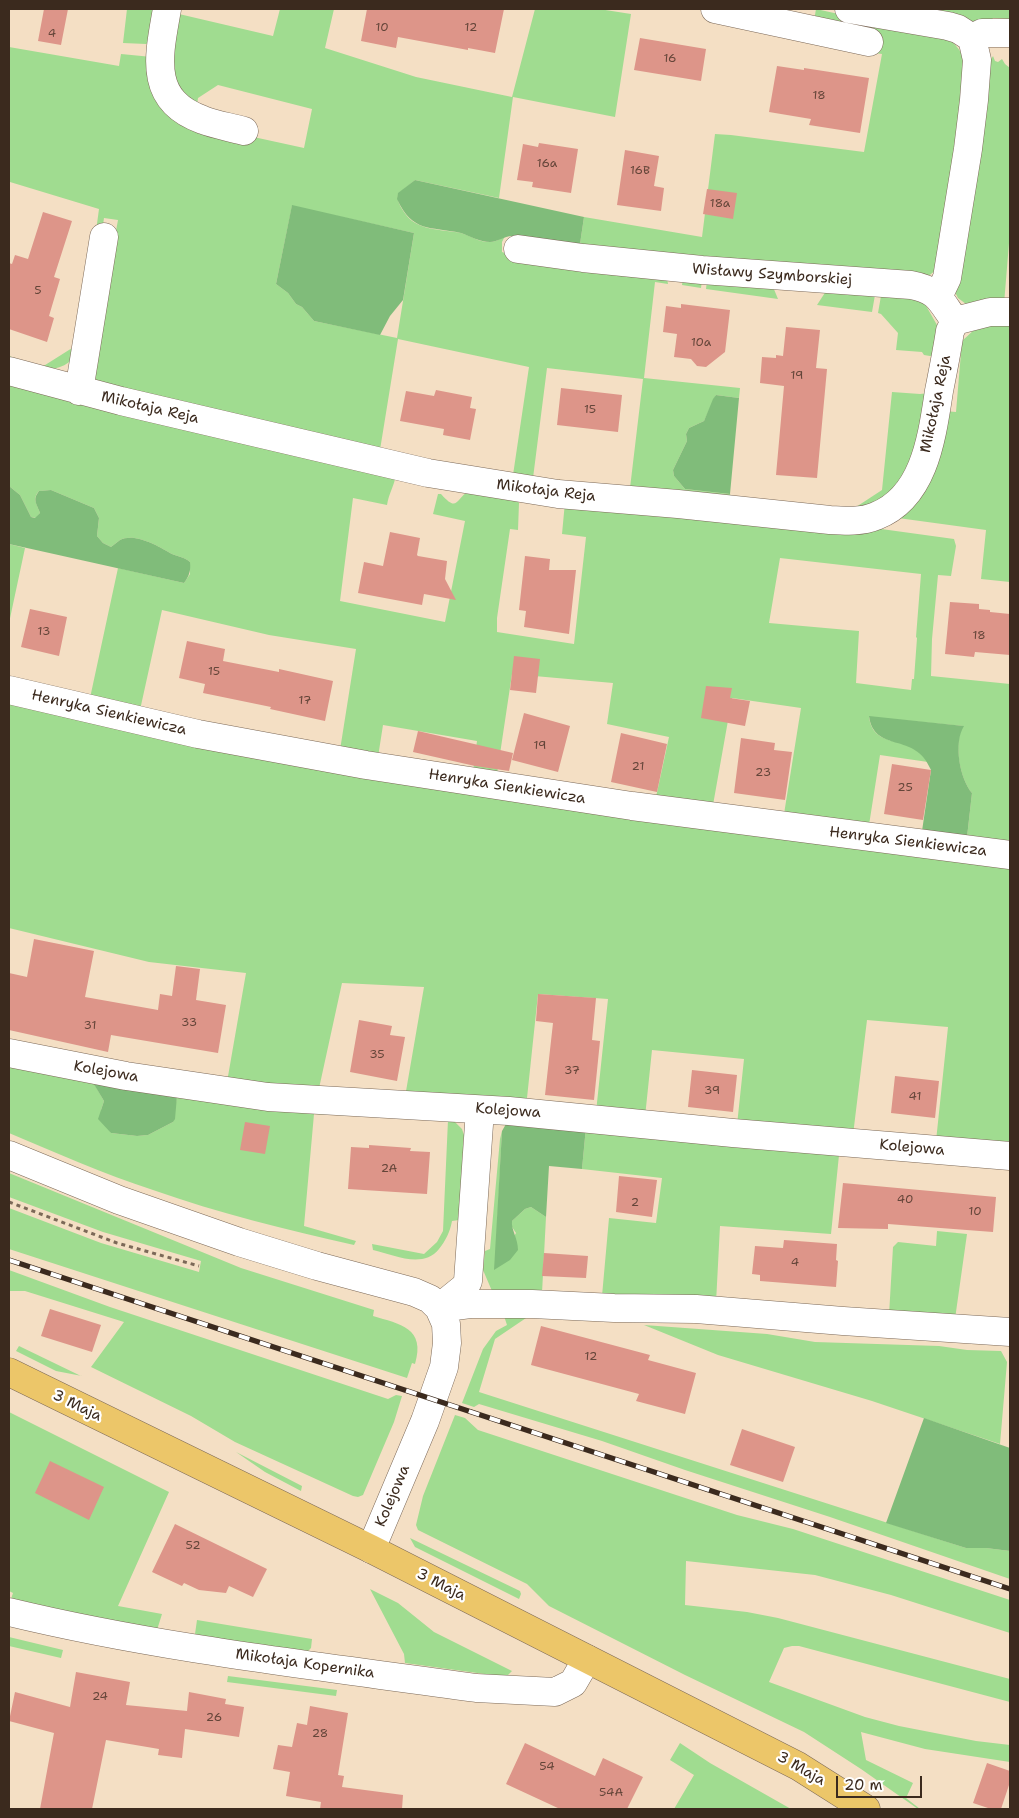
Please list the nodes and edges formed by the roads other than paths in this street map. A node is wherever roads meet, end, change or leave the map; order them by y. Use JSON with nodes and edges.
{"nodes":[{"id":1,"x":167,"y":9,"type":"edge"},
{"id":2,"x":715,"y":9,"type":"edge"},
{"id":3,"x":849,"y":9,"type":"edge"},
{"id":4,"x":1010,"y":34,"type":"edge"},
{"id":5,"x":972,"y":38,"type":"junction"},
{"id":6,"x":869,"y":42,"type":"dead end"},
{"id":7,"x":244,"y":130,"type":"dead end"},
{"id":8,"x":104,"y":238,"type":"dead end"},
{"id":9,"x":518,"y":249,"type":"dead end"},
{"id":10,"x":938,"y":297,"type":"junction"},
{"id":11,"x":1010,"y":312,"type":"edge"},
{"id":12,"x":955,"y":321,"type":"junction"},
{"id":13,"x":9,"y":371,"type":"edge"},
{"id":14,"x":79,"y":391,"type":"junction"},
{"id":15,"x":9,"y":690,"type":"edge"},
{"id":16,"x":1010,"y":855,"type":"edge"},
{"id":17,"x":9,"y":1053,"type":"edge"},
{"id":18,"x":480,"y":1110,"type":"junction"},
{"id":19,"x":9,"y":1155,"type":"edge"},
{"id":20,"x":1010,"y":1156,"type":"edge"},
{"id":21,"x":439,"y":1308,"type":"junction"},
{"id":22,"x":1010,"y":1332,"type":"edge"},
{"id":23,"x":9,"y":1372,"type":"edge"},
{"id":24,"x":371,"y":1549,"type":"junction"},
{"id":25,"x":9,"y":1612,"type":"edge"},
{"id":26,"x":587,"y":1659,"type":"junction"},
{"id":27,"x":866,"y":1809,"type":"edge"}],
"edges":[{"from":1,"to":7,"type":"street"},
{"from":2,"to":6,"type":"street"},
{"from":3,"to":5,"type":"street"},
{"from":4,"to":5,"type":"street"},
{"from":5,"to":10,"type":"street"},
{"from":8,"to":14,"type":"street"},
{"from":9,"to":10,"type":"street","name":"Wisławy Szymborskiej"},
{"from":10,"to":12,"type":"street","name":"Wisławy Szymborskiej"},
{"from":11,"to":12,"type":"street"},
{"from":12,"to":14,"type":"street","name":"Mikołaja Reja"},
{"from":13,"to":14,"type":"street","name":"Mikołaja Reja"},
{"from":15,"to":16,"type":"street","name":"Henryka Sienkiewicza"},
{"from":17,"to":18,"type":"street","name":"Kolejowa"},
{"from":18,"to":20,"type":"street","name":"Kolejowa"},
{"from":18,"to":21,"type":"street"},
{"from":19,"to":21,"type":"street"},
{"from":21,"to":22,"type":"street"},
{"from":21,"to":24,"type":"street","name":"Kolejowa"},
{"from":23,"to":24,"type":"main road","name":"3 Maja"},
{"from":24,"to":26,"type":"main road","name":"3 Maja"},
{"from":25,"to":26,"type":"street","name":"Mikołaja Kopernika"},
{"from":26,"to":27,"type":"main road","name":"3 Maja"}]}
